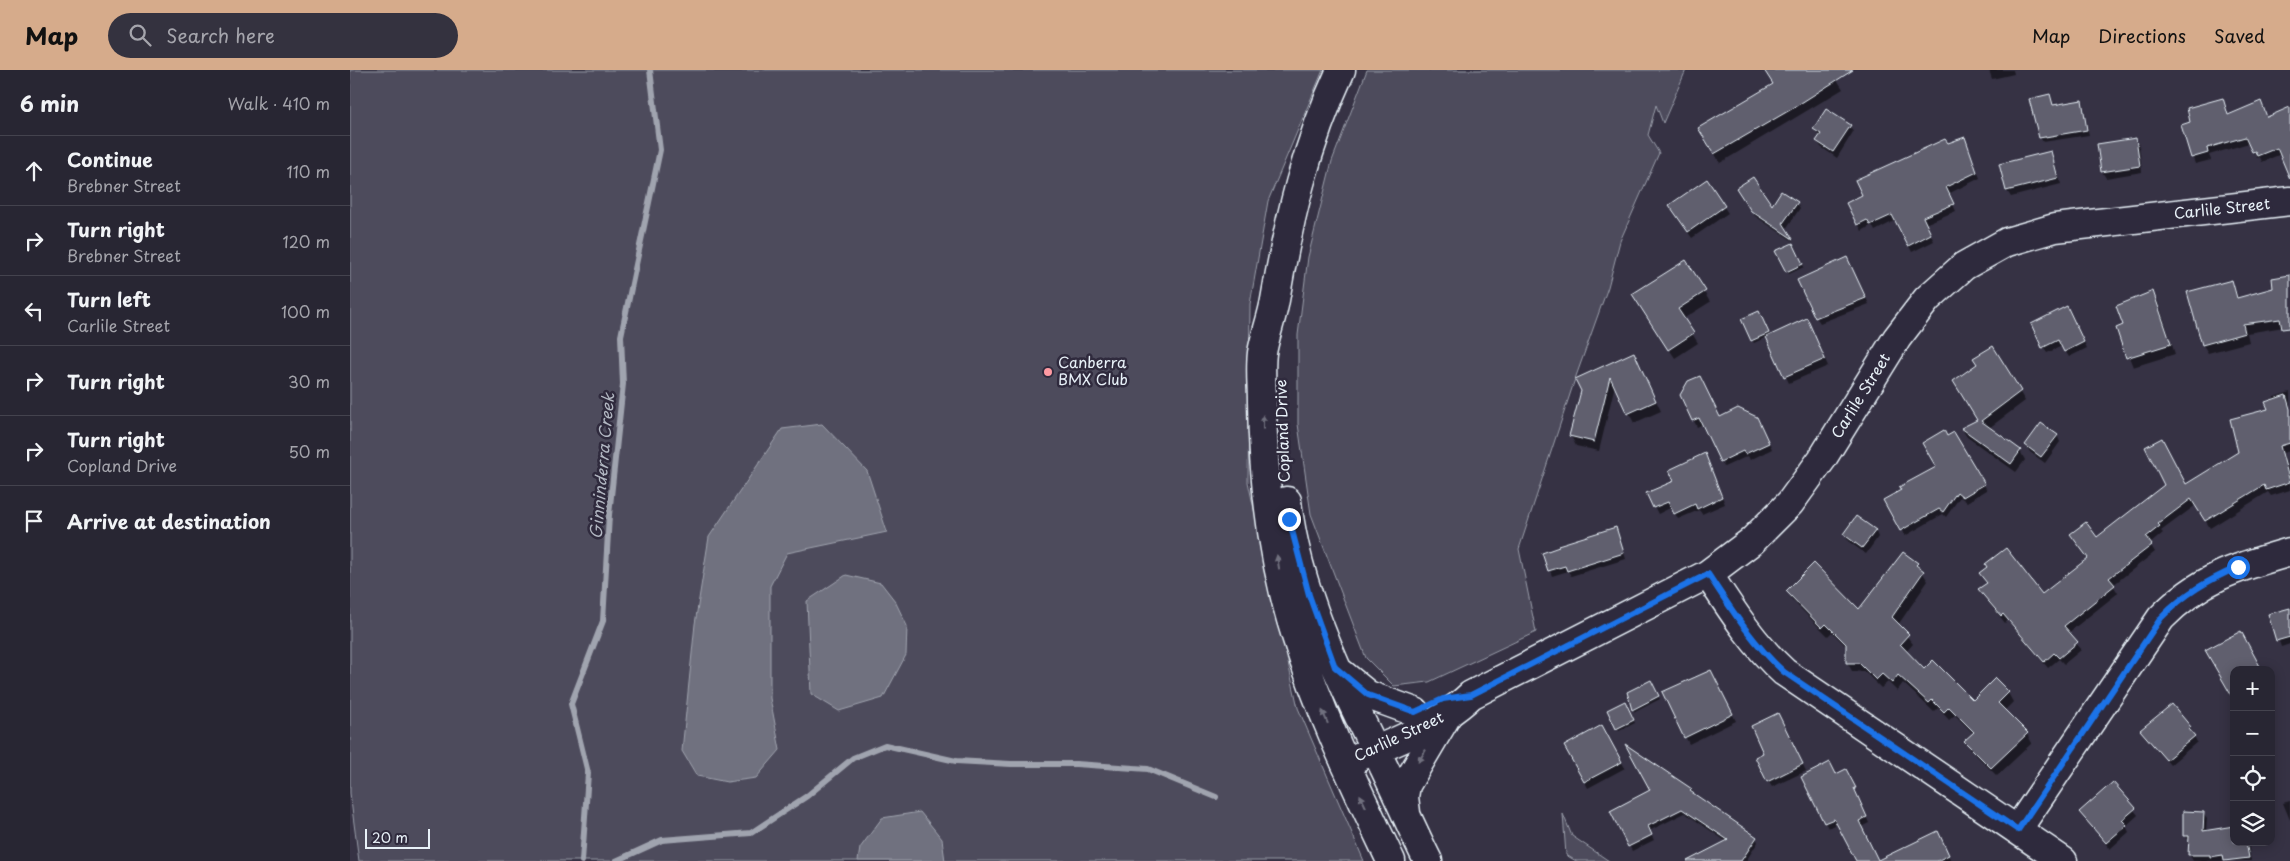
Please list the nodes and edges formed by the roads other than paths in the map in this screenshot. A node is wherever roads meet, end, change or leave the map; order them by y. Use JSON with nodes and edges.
{"nodes":[{"id":1,"x":1341,"y":70,"type":"edge"},
{"id":2,"x":2290,"y":202,"type":"edge"},
{"id":3,"x":1271,"y":354,"type":"junction"},
{"id":4,"x":2290,"y":552,"type":"edge"},
{"id":5,"x":1708,"y":574,"type":"junction"},
{"id":6,"x":1335,"y":667,"type":"junction"},
{"id":7,"x":1471,"y":695,"type":"junction"},
{"id":8,"x":1415,"y":712,"type":"junction"},
{"id":9,"x":1448,"y":714,"type":"junction"},
{"id":10,"x":1372,"y":745,"type":"junction"},
{"id":11,"x":1345,"y":762,"type":"junction"},
{"id":12,"x":1407,"y":816,"type":"junction"},
{"id":13,"x":2018,"y":830,"type":"junction"},
{"id":14,"x":1386,"y":851,"type":"edge"},
{"id":15,"x":1424,"y":852,"type":"edge"},
{"id":16,"x":2063,"y":861,"type":"edge"}],
"edges":[{"from":1,"to":3,"type":"street","name":"Copland Drive"},
{"from":2,"to":5,"type":"street","name":"Carlile Street"},
{"from":3,"to":6,"type":"street","name":"Copland Drive"},
{"from":11,"to":3,"type":"street","name":"Copland Drive","one_way":true},
{"from":4,"to":13,"type":"street"},
{"from":5,"to":7,"type":"street","name":"Carlile Street"},
{"from":5,"to":13,"type":"street"},
{"from":6,"to":8,"type":"street"},
{"from":6,"to":10,"type":"street","name":"Copland Drive"},
{"from":7,"to":8,"type":"street","name":"Carlile Street"},
{"from":7,"to":9,"type":"street","name":"Carlile Street"},
{"from":8,"to":10,"type":"street","name":"Carlile Street"},
{"from":9,"to":10,"type":"street","name":"Carlile Street"},
{"from":9,"to":12,"type":"street","one_way":true},
{"from":10,"to":11,"type":"street","name":"Carlile Street"},
{"from":10,"to":12,"type":"street","name":"Copland Drive"},
{"from":14,"to":11,"type":"street","name":"Copland Drive","one_way":true},
{"from":12,"to":15,"type":"street","name":"Copland Drive"},
{"from":13,"to":16,"type":"street"}]}
